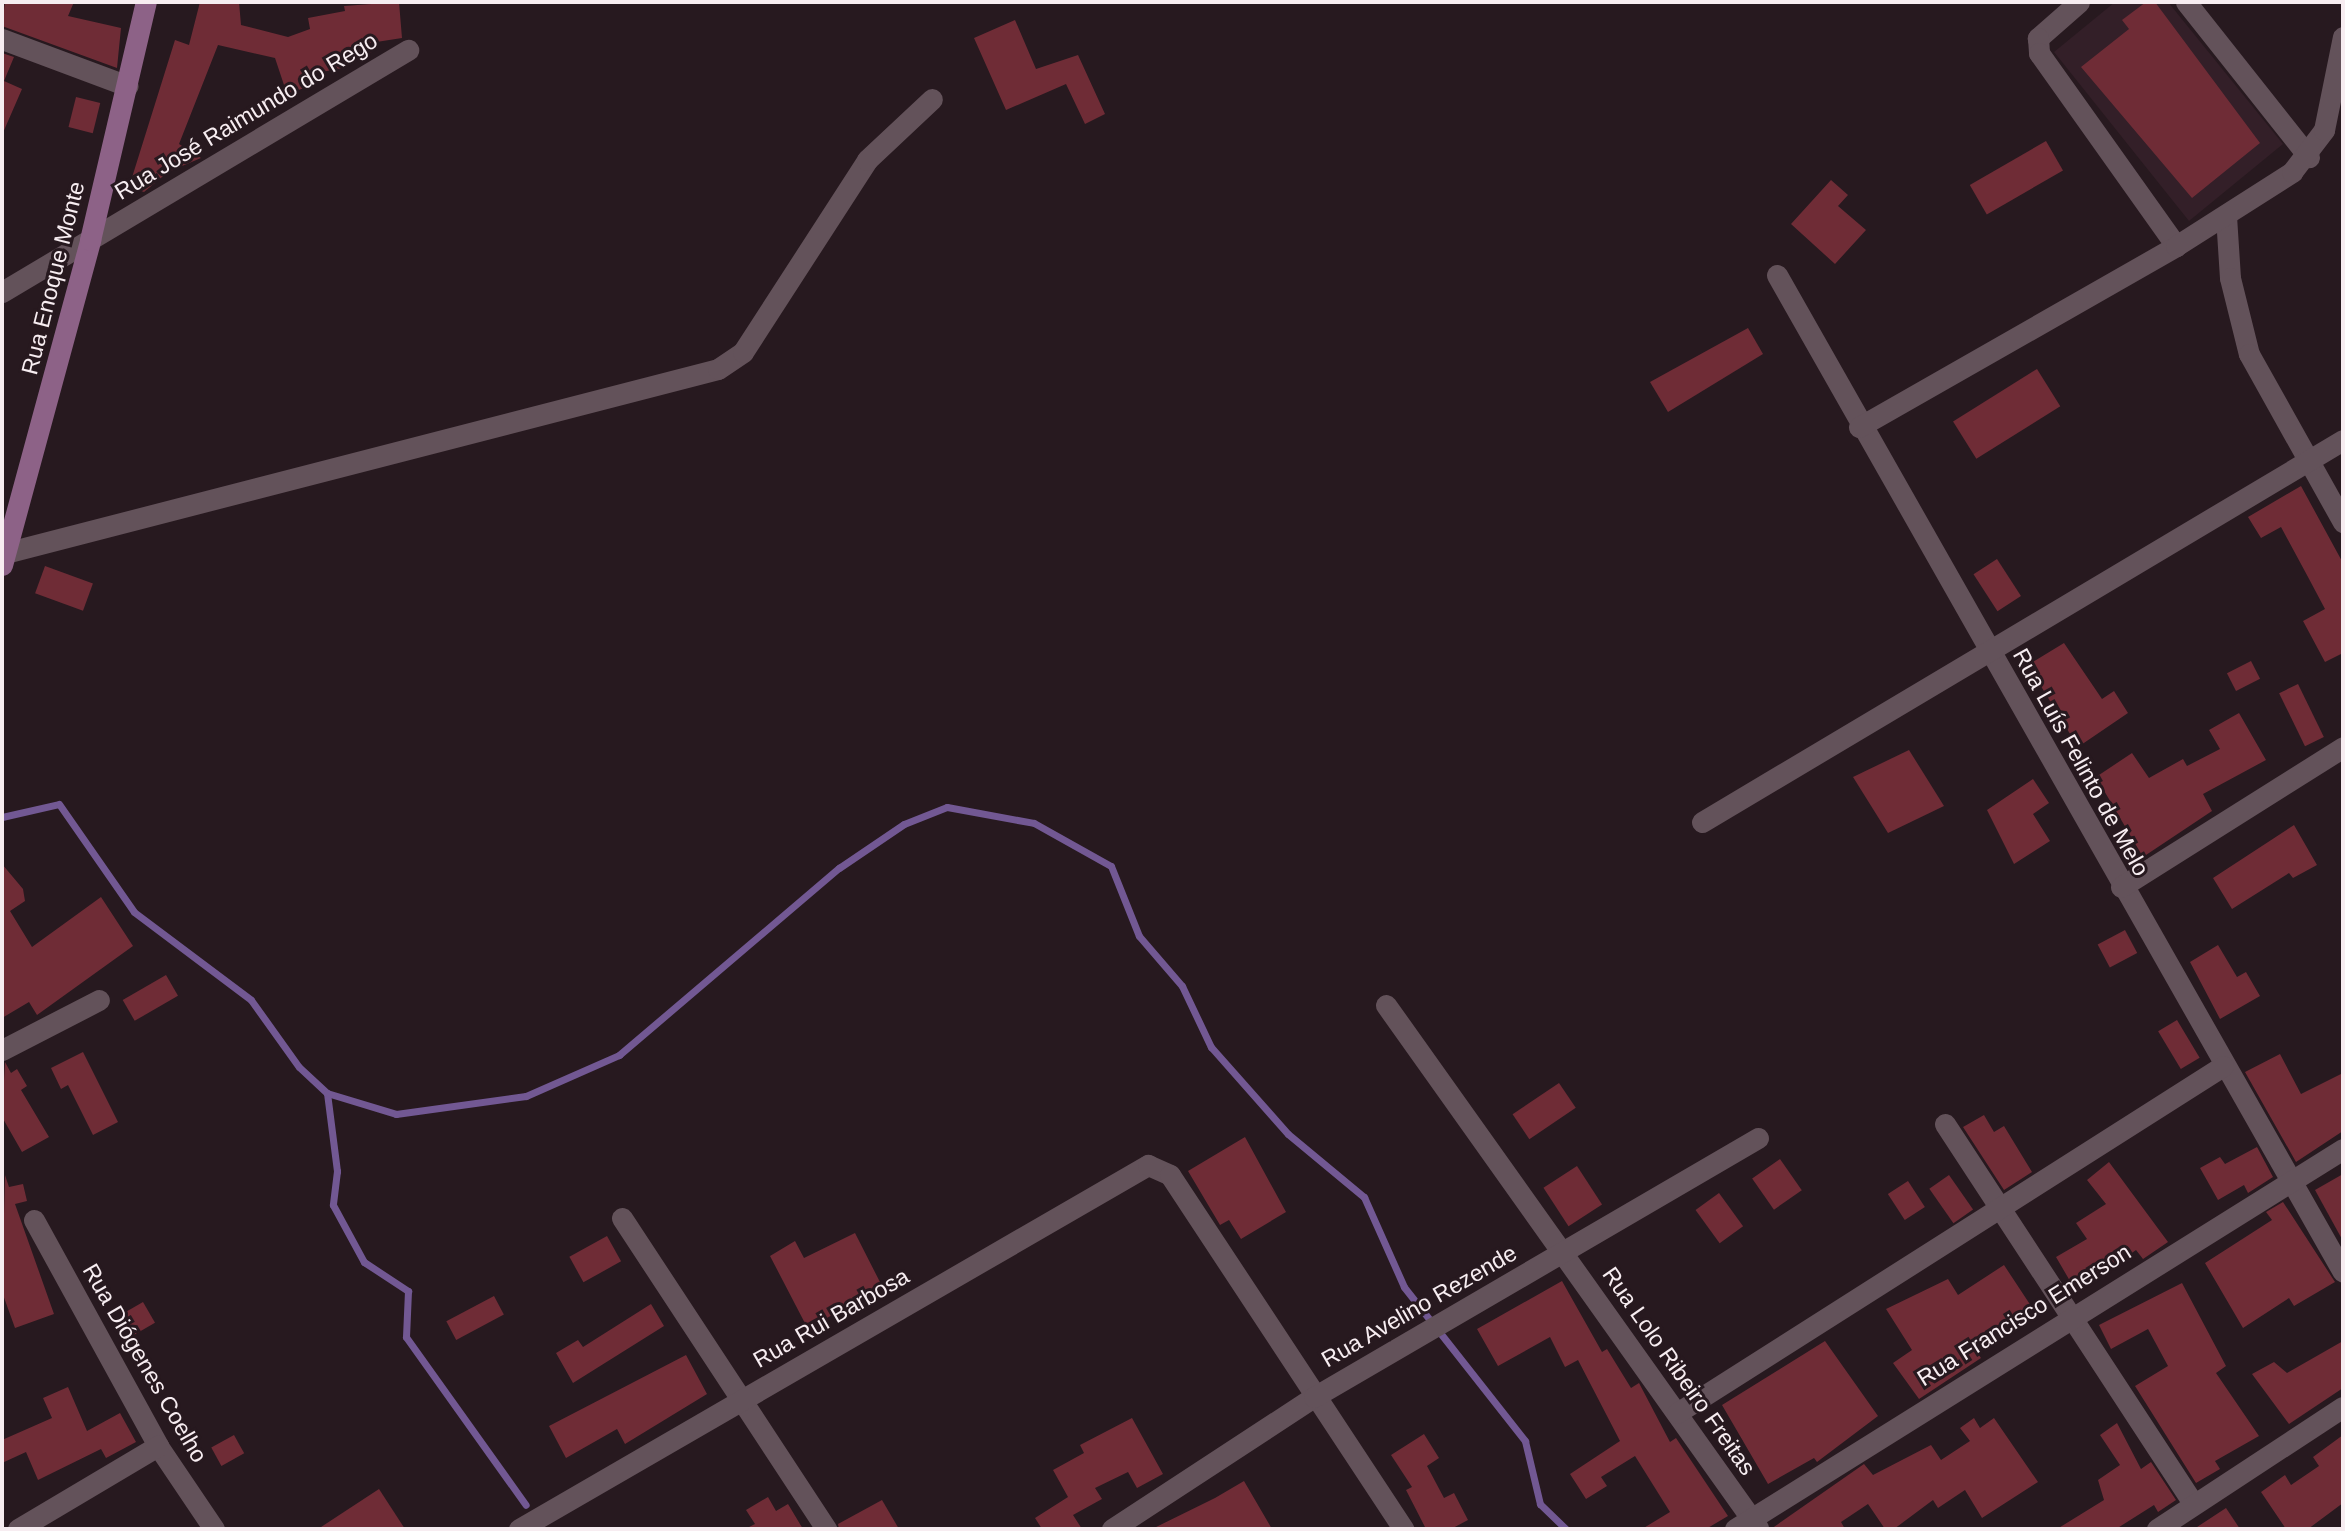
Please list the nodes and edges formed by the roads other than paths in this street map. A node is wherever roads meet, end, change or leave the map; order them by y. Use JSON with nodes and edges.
{"nodes":[{"id":1,"x":146,"y":2,"type":"edge"},
{"id":2,"x":2079,"y":2,"type":"edge"},
{"id":3,"x":2186,"y":2,"type":"edge"},
{"id":4,"x":2343,"y":37,"type":"edge"},
{"id":5,"x":2,"y":39,"type":"edge"},
{"id":6,"x":408,"y":50,"type":"dead end"},
{"id":7,"x":128,"y":86,"type":"junction"},
{"id":8,"x":932,"y":99,"type":"dead end"},
{"id":9,"x":2309,"y":158,"type":"junction"},
{"id":10,"x":2226,"y":216,"type":"junction"},
{"id":11,"x":90,"y":240,"type":"junction"},
{"id":12,"x":2176,"y":246,"type":"junction"},
{"id":13,"x":1777,"y":275,"type":"dead end"},
{"id":14,"x":2,"y":292,"type":"edge"},
{"id":15,"x":1859,"y":427,"type":"junction"},
{"id":16,"x":2343,"y":440,"type":"edge"},
{"id":17,"x":2309,"y":461,"type":"junction"},
{"id":18,"x":2343,"y":522,"type":"edge"},
{"id":19,"x":4,"y":559,"type":"edge"},
{"id":20,"x":1989,"y":650,"type":"junction"},
{"id":21,"x":2343,"y":747,"type":"edge"},
{"id":22,"x":1702,"y":822,"type":"dead end"},
{"id":23,"x":2121,"y":887,"type":"junction"},
{"id":24,"x":99,"y":1000,"type":"dead end"},
{"id":25,"x":1386,"y":1005,"type":"dead end"},
{"id":26,"x":2,"y":1050,"type":"edge"},
{"id":27,"x":2223,"y":1066,"type":"junction"},
{"id":28,"x":1945,"y":1124,"type":"dead end"},
{"id":29,"x":1758,"y":1138,"type":"dead end"},
{"id":30,"x":2343,"y":1149,"type":"edge"},
{"id":31,"x":2288,"y":1182,"type":"junction"},
{"id":32,"x":2001,"y":1204,"type":"junction"},
{"id":33,"x":622,"y":1218,"type":"dead end"},
{"id":34,"x":34,"y":1220,"type":"dead end"},
{"id":35,"x":1564,"y":1254,"type":"junction"},
{"id":36,"x":2343,"y":1272,"type":"edge"},
{"id":37,"x":2069,"y":1316,"type":"junction"},
{"id":38,"x":1314,"y":1397,"type":"junction"},
{"id":39,"x":744,"y":1399,"type":"junction"},
{"id":40,"x":2343,"y":1407,"type":"edge"},
{"id":41,"x":1676,"y":1413,"type":"junction"},
{"id":42,"x":159,"y":1446,"type":"junction"},
{"id":43,"x":2194,"y":1504,"type":"junction"},
{"id":44,"x":1748,"y":1526,"type":"edge"},
{"id":45,"x":18,"y":1529,"type":"edge"},
{"id":46,"x":214,"y":1529,"type":"edge"},
{"id":47,"x":519,"y":1529,"type":"edge"},
{"id":48,"x":826,"y":1529,"type":"edge"},
{"id":49,"x":1112,"y":1529,"type":"edge"},
{"id":50,"x":1403,"y":1529,"type":"edge"},
{"id":51,"x":2157,"y":1529,"type":"edge"}],
"edges":[{"from":1,"to":7,"type":"main road","name":"Rua Enoque Monte"},
{"from":2,"to":12,"type":"street"},
{"from":3,"to":9,"type":"street"},
{"from":4,"to":9,"type":"street"},
{"from":5,"to":7,"type":"street"},
{"from":6,"to":11,"type":"street","name":"Rua José Raimundo do Rego"},
{"from":7,"to":11,"type":"main road","name":"Rua Enoque Monte"},
{"from":8,"to":19,"type":"street"},
{"from":9,"to":10,"type":"street"},
{"from":10,"to":12,"type":"street"},
{"from":10,"to":17,"type":"street"},
{"from":11,"to":14,"type":"street","name":"Rua José Raimundo do Rego"},
{"from":11,"to":19,"type":"main road","name":"Rua Enoque Monte"},
{"from":12,"to":15,"type":"street"},
{"from":13,"to":15,"type":"street","name":"Rua Luís Felinto de Melo"},
{"from":15,"to":20,"type":"street","name":"Rua Luís Felinto de Melo"},
{"from":16,"to":17,"type":"street"},
{"from":17,"to":18,"type":"street"},
{"from":17,"to":20,"type":"street"},
{"from":20,"to":22,"type":"street"},
{"from":20,"to":23,"type":"street","name":"Rua Luís Felinto de Melo"},
{"from":21,"to":23,"type":"street"},
{"from":23,"to":27,"type":"street","name":"Rua Luís Felinto de Melo"},
{"from":24,"to":26,"type":"street"},
{"from":25,"to":35,"type":"street","name":"Rua Lolo Ribeiro Freitas"},
{"from":27,"to":31,"type":"street","name":"Rua Luís Felinto de Melo"},
{"from":27,"to":32,"type":"street"},
{"from":28,"to":32,"type":"street"},
{"from":29,"to":35,"type":"street","name":"Rua Avelino Rezende"},
{"from":30,"to":31,"type":"street","name":"Rua Francisco Emerson"},
{"from":31,"to":36,"type":"street","name":"Rua Luís Felinto de Melo"},
{"from":31,"to":37,"type":"street","name":"Rua Francisco Emerson"},
{"from":32,"to":37,"type":"street"},
{"from":32,"to":41,"type":"street"},
{"from":33,"to":39,"type":"street"},
{"from":34,"to":42,"type":"street","name":"Rua Diógenes Coelho"},
{"from":35,"to":38,"type":"street","name":"Rua Avelino Rezende"},
{"from":35,"to":41,"type":"street","name":"Rua Lolo Ribeiro Freitas"},
{"from":37,"to":43,"type":"street"},
{"from":37,"to":44,"type":"street","name":"Rua Francisco Emerson"},
{"from":38,"to":39,"type":"street","name":"Rua Rui Barbosa"},
{"from":38,"to":49,"type":"street","name":"Rua Avelino Rezende"},
{"from":38,"to":50,"type":"street"},
{"from":39,"to":47,"type":"street","name":"Rua Rui Barbosa"},
{"from":39,"to":48,"type":"street"},
{"from":40,"to":43,"type":"street"},
{"from":41,"to":44,"type":"street","name":"Rua Lolo Ribeiro Freitas"},
{"from":42,"to":45,"type":"street"},
{"from":42,"to":46,"type":"street","name":"Rua Diógenes Coelho"},
{"from":43,"to":51,"type":"street"}]}
